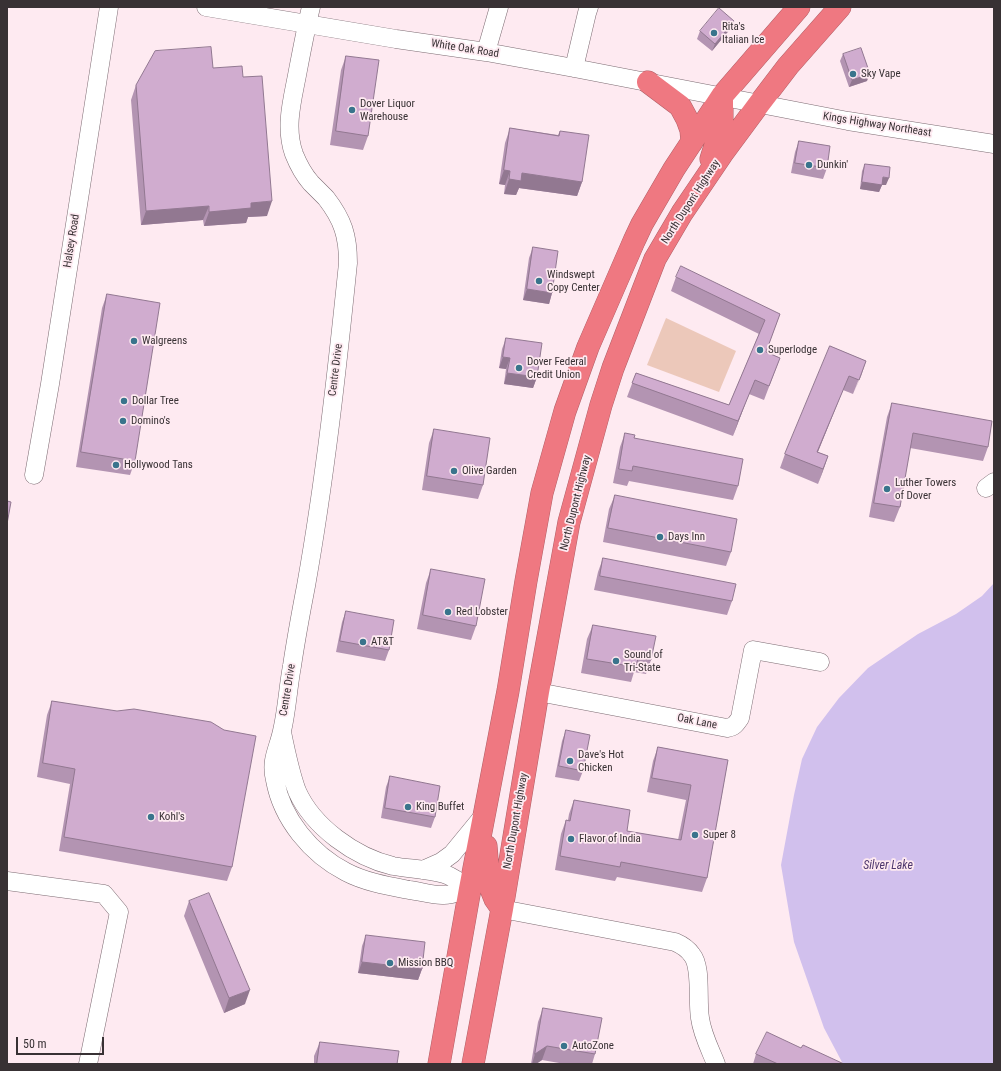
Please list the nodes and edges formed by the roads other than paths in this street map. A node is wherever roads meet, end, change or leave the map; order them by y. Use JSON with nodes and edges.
{"nodes":[{"id":1,"x":109,"y":7,"type":"edge"},
{"id":2,"x":206,"y":7,"type":"edge"},
{"id":3,"x":499,"y":7,"type":"edge"},
{"id":4,"x":589,"y":7,"type":"edge"},
{"id":5,"x":799,"y":7,"type":"edge"},
{"id":6,"x":840,"y":7,"type":"edge"},
{"id":7,"x":309,"y":15,"type":"edge"},
{"id":8,"x":778,"y":31,"type":"junction"},
{"id":9,"x":486,"y":52,"type":"junction"},
{"id":10,"x":574,"y":68,"type":"junction"},
{"id":11,"x":648,"y":82,"type":"junction"},
{"id":12,"x":722,"y":96,"type":"junction"},
{"id":13,"x":760,"y":104,"type":"junction"},
{"id":14,"x":692,"y":142,"type":"junction"},
{"id":15,"x":994,"y":144,"type":"edge"},
{"id":16,"x":704,"y":178,"type":"junction"},
{"id":17,"x":34,"y":475,"type":"dead end"},
{"id":18,"x":526,"y":581,"type":"junction"},
{"id":19,"x":820,"y":662,"type":"dead end"},
{"id":20,"x":538,"y":692,"type":"junction"},
{"id":21,"x":282,"y":731,"type":"junction"},
{"id":22,"x":484,"y":814,"type":"junction"},
{"id":23,"x":423,"y":870,"type":"junction"},
{"id":24,"x":7,"y":881,"type":"edge"},
{"id":25,"x":470,"y":890,"type":"junction"},
{"id":26,"x":502,"y":909,"type":"junction"},
{"id":27,"x":495,"y":947,"type":"junction"},
{"id":28,"x":88,"y":1064,"type":"edge"},
{"id":29,"x":439,"y":1064,"type":"edge"},
{"id":30,"x":473,"y":1064,"type":"edge"},
{"id":31,"x":716,"y":1064,"type":"edge"}],
"edges":[{"from":1,"to":17,"type":"street","name":"Halsey Road"},
{"from":2,"to":7,"type":"street","name":"White Oak Road"},
{"from":3,"to":9,"type":"street"},
{"from":4,"to":10,"type":"street"},
{"from":5,"to":8,"type":"highway"},
{"from":6,"to":13,"type":"highway","name":"North Dupont Highway"},
{"from":7,"to":9,"type":"street","name":"White Oak Road"},
{"from":7,"to":21,"type":"street","name":"Centre Drive"},
{"from":8,"to":12,"type":"highway"},
{"from":8,"to":13,"type":"highway"},
{"from":9,"to":10,"type":"street","name":"White Oak Road"},
{"from":10,"to":11,"type":"street","name":"White Oak Road"},
{"from":11,"to":12,"type":"street","name":"White Oak Road"},
{"from":11,"to":14,"type":"highway"},
{"from":12,"to":13,"type":"street","name":"Kings Highway Northeast"},
{"from":12,"to":14,"type":"highway"},
{"from":12,"to":16,"type":"highway"},
{"from":13,"to":15,"type":"street","name":"Kings Highway Northeast"},
{"from":13,"to":16,"type":"highway","name":"North Dupont Highway"},
{"from":14,"to":18,"type":"highway"},
{"from":16,"to":20,"type":"highway","name":"North Dupont Highway"},
{"from":18,"to":20,"type":"highway"},
{"from":18,"to":22,"type":"highway"},
{"from":19,"to":20,"type":"street","name":"Oak Lane"},
{"from":20,"to":26,"type":"highway","name":"North Dupont Highway"},
{"from":21,"to":23,"type":"street","name":"Centre Drive"},
{"from":21,"to":25,"type":"street","name":"Centre Drive"},
{"from":22,"to":23,"type":"street"},
{"from":22,"to":25,"type":"highway"},
{"from":22,"to":26,"type":"highway"},
{"from":23,"to":25,"type":"street","name":"Centre Drive"},
{"from":24,"to":28,"type":"street"},
{"from":25,"to":27,"type":"highway"},
{"from":25,"to":29,"type":"highway"},
{"from":26,"to":27,"type":"highway","name":"North Dupont Highway"},
{"from":26,"to":31,"type":"street"},
{"from":27,"to":30,"type":"highway","name":"North Dupont Highway"}]}
